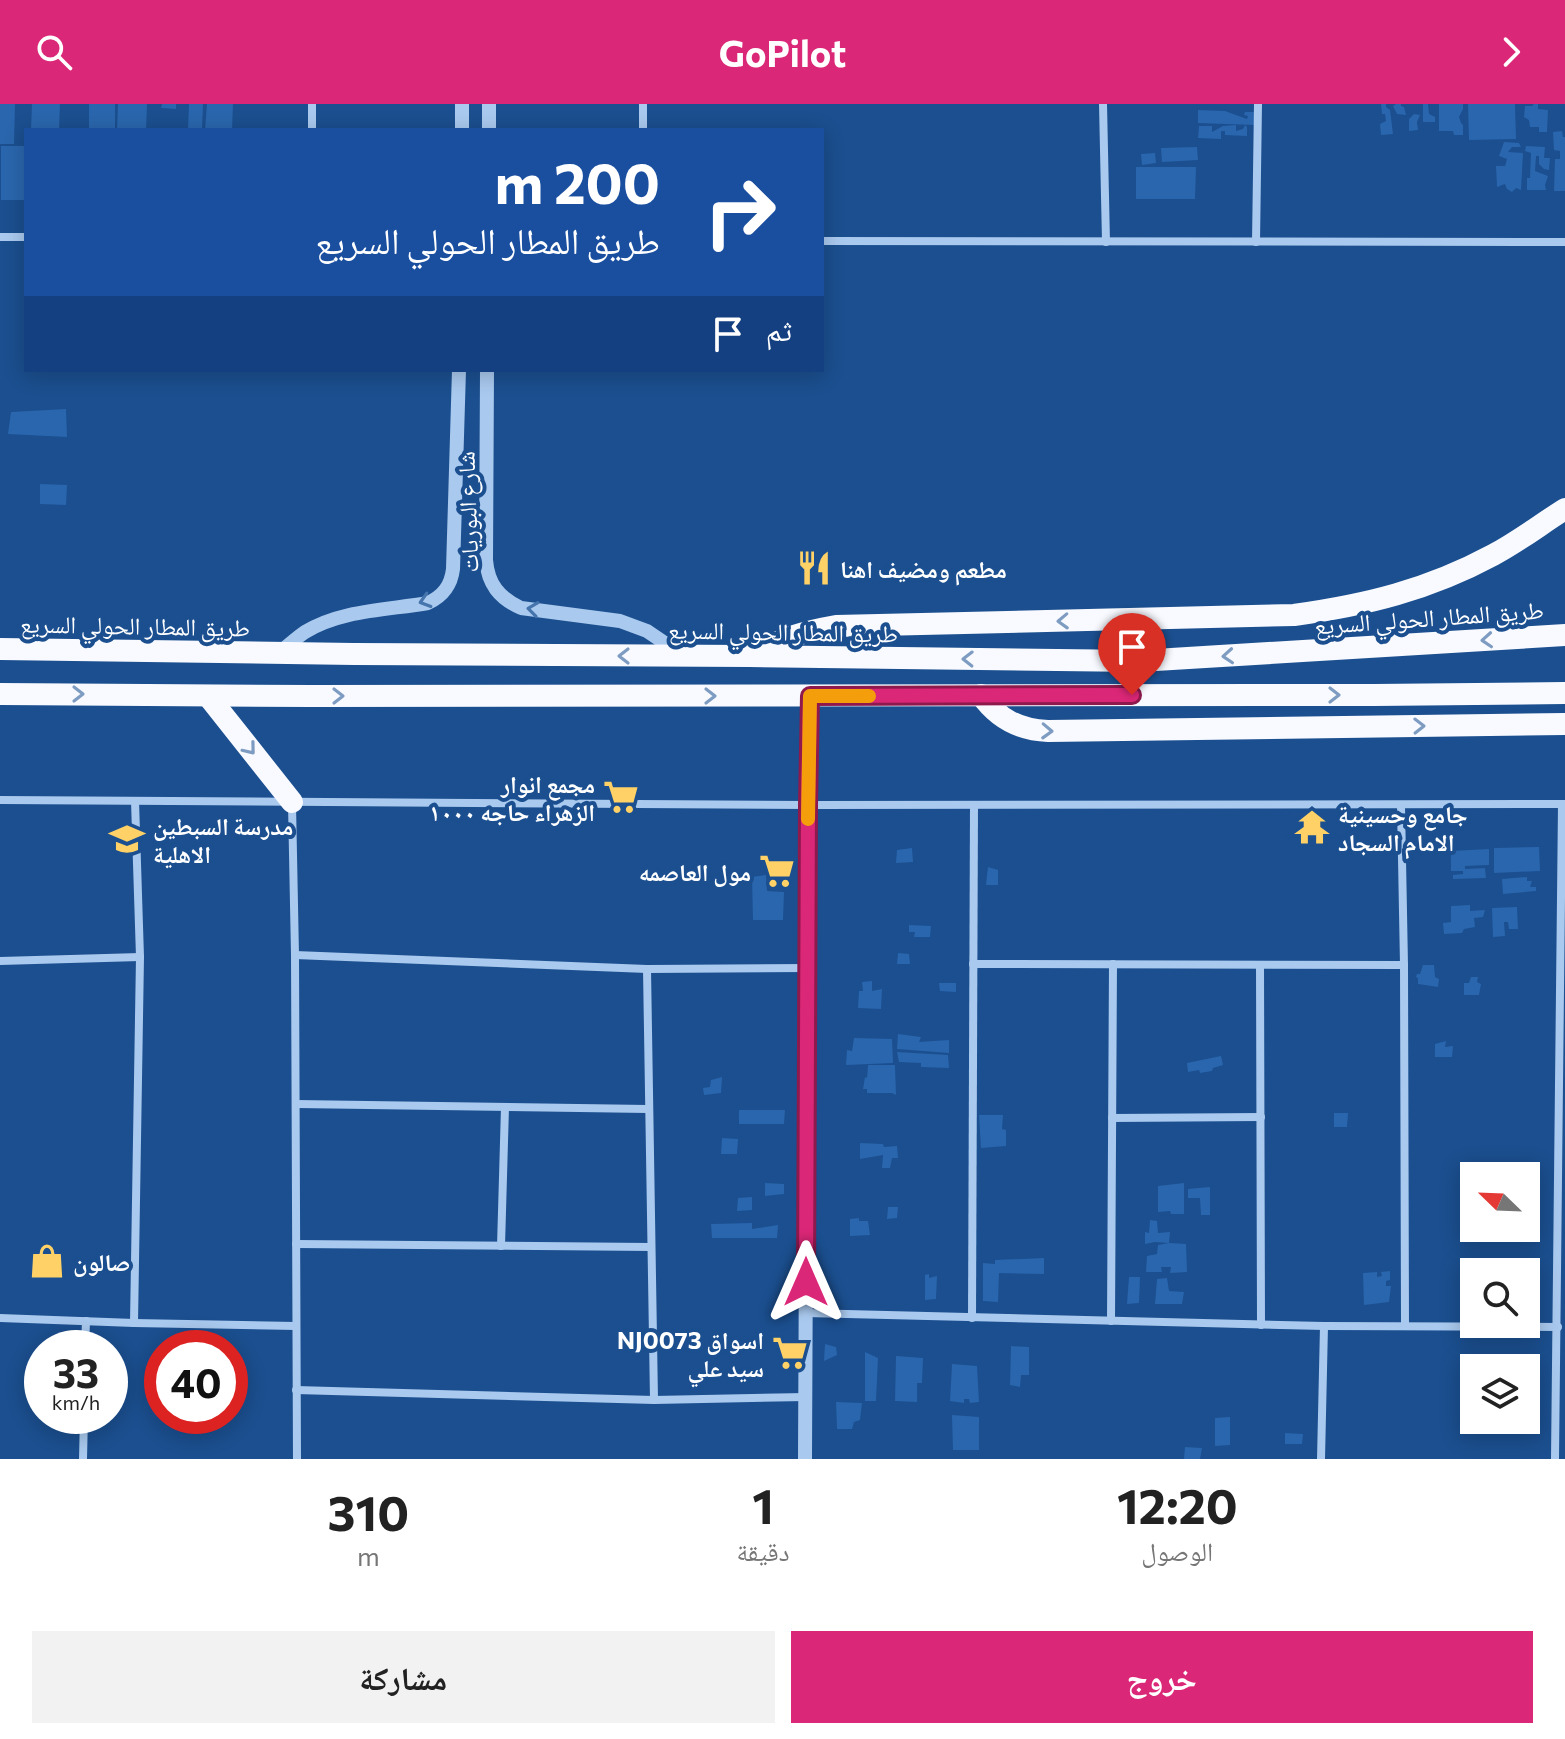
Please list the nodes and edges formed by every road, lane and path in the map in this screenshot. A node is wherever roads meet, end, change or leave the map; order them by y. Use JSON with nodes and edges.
{"nodes":[{"id":1,"x":312,"y":104,"type":"edge"},
{"id":2,"x":462,"y":104,"type":"edge"},
{"id":3,"x":489,"y":104,"type":"edge"},
{"id":4,"x":643,"y":104,"type":"edge"},
{"id":5,"x":1103,"y":104,"type":"edge"},
{"id":6,"x":1258,"y":104,"type":"edge"},
{"id":7,"x":312,"y":128,"type":"edge"},
{"id":8,"x":462,"y":128,"type":"edge"},
{"id":9,"x":489,"y":128,"type":"edge"},
{"id":10,"x":643,"y":128,"type":"edge"},
{"id":11,"x":0,"y":237,"type":"edge"},
{"id":12,"x":24,"y":237,"type":"edge"},
{"id":13,"x":824,"y":241,"type":"edge"},
{"id":14,"x":1106,"y":242,"type":"junction"},
{"id":15,"x":1256,"y":242,"type":"junction"},
{"id":16,"x":1565,"y":242,"type":"edge"},
{"id":17,"x":459,"y":372,"type":"edge"},
{"id":18,"x":487,"y":372,"type":"edge"},
{"id":19,"x":1565,"y":509,"type":"edge"},
{"id":20,"x":1565,"y":635,"type":"edge"},
{"id":21,"x":0,"y":649,"type":"edge"},
{"id":22,"x":279,"y":654,"type":"junction"},
{"id":23,"x":685,"y":656,"type":"junction"},
{"id":24,"x":749,"y":656,"type":"junction"},
{"id":25,"x":1565,"y":693,"type":"edge"},
{"id":26,"x":0,"y":694,"type":"edge"},
{"id":27,"x":981,"y":695,"type":"junction"},
{"id":28,"x":208,"y":696,"type":"junction"},
{"id":29,"x":810,"y":696,"type":"junction"},
{"id":30,"x":1565,"y":724,"type":"edge"},
{"id":31,"x":0,"y":800,"type":"edge"},
{"id":32,"x":135,"y":801,"type":"junction"},
{"id":33,"x":292,"y":802,"type":"junction"},
{"id":34,"x":1563,"y":804,"type":"edge"},
{"id":35,"x":808,"y":805,"type":"junction"},
{"id":36,"x":974,"y":805,"type":"junction"},
{"id":37,"x":1401,"y":806,"type":"junction"},
{"id":38,"x":295,"y":955,"type":"junction"},
{"id":39,"x":140,"y":957,"type":"junction"},
{"id":40,"x":0,"y":961,"type":"edge"},
{"id":41,"x":973,"y":964,"type":"junction"},
{"id":42,"x":1113,"y":964,"type":"junction"},
{"id":43,"x":1260,"y":965,"type":"junction"},
{"id":44,"x":1404,"y":965,"type":"junction"},
{"id":45,"x":809,"y":968,"type":"junction"},
{"id":46,"x":647,"y":969,"type":"junction"},
{"id":47,"x":1563,"y":970,"type":"edge"},
{"id":48,"x":296,"y":1104,"type":"junction"},
{"id":49,"x":505,"y":1107,"type":"junction"},
{"id":50,"x":648,"y":1109,"type":"junction"},
{"id":51,"x":1261,"y":1117,"type":"junction"},
{"id":52,"x":1112,"y":1118,"type":"junction"},
{"id":53,"x":1562,"y":1119,"type":"edge"},
{"id":54,"x":296,"y":1244,"type":"junction"},
{"id":55,"x":501,"y":1246,"type":"junction"},
{"id":56,"x":651,"y":1247,"type":"junction"},
{"id":57,"x":1562,"y":1264,"type":"edge"},
{"id":58,"x":806,"y":1313,"type":"junction"},
{"id":59,"x":0,"y":1318,"type":"edge"},
{"id":60,"x":972,"y":1318,"type":"junction"},
{"id":61,"x":86,"y":1321,"type":"junction"},
{"id":62,"x":1111,"y":1321,"type":"junction"},
{"id":63,"x":134,"y":1323,"type":"junction"},
{"id":64,"x":1261,"y":1325,"type":"junction"},
{"id":65,"x":296,"y":1326,"type":"junction"},
{"id":66,"x":1324,"y":1326,"type":"junction"},
{"id":67,"x":1405,"y":1326,"type":"junction"},
{"id":68,"x":1558,"y":1327,"type":"junction"},
{"id":69,"x":86,"y":1330,"type":"edge"},
{"id":70,"x":296,"y":1390,"type":"junction"},
{"id":71,"x":806,"y":1397,"type":"junction"},
{"id":72,"x":654,"y":1400,"type":"junction"},
{"id":73,"x":1561,"y":1406,"type":"edge"},
{"id":74,"x":84,"y":1434,"type":"edge"},
{"id":75,"x":83,"y":1459,"type":"edge"},
{"id":76,"x":297,"y":1459,"type":"edge"},
{"id":77,"x":805,"y":1459,"type":"edge"},
{"id":78,"x":1321,"y":1459,"type":"edge"},
{"id":79,"x":1555,"y":1459,"type":"edge"}],
"edges":[{"from":1,"to":7,"type":"street"},
{"from":2,"to":8,"type":"street"},
{"from":3,"to":9,"type":"street"},
{"from":4,"to":10,"type":"street"},
{"from":5,"to":14,"type":"street"},
{"from":6,"to":15,"type":"street"},
{"from":11,"to":12,"type":"street"},
{"from":13,"to":14,"type":"street"},
{"from":14,"to":15,"type":"street"},
{"from":15,"to":16,"type":"street"},
{"from":17,"to":22,"type":"street","name":"شارع البوريات","one_way":true},
{"from":23,"to":18,"type":"street","name":"شارع البوريات","one_way":true},
{"from":19,"to":24,"type":"highway","one_way":true},
{"from":20,"to":24,"type":"highway","name":"طريق المطار الحولي السريع","one_way":true},
{"from":21,"to":22,"type":"highway","name":"طريق المطار الحولي السريع"},
{"from":23,"to":22,"type":"highway","name":"طريق المطار الحولي السريع","one_way":true},
{"from":23,"to":24,"type":"highway","name":"طريق المطار الحولي السريع"},
{"from":27,"to":25,"type":"highway","one_way":true},
{"from":26,"to":28,"type":"highway","one_way":true},
{"from":27,"to":29,"type":"highway"},
{"from":27,"to":30,"type":"highway","one_way":true},
{"from":28,"to":29,"type":"highway","one_way":true},
{"from":28,"to":33,"type":"highway","one_way":true},
{"from":29,"to":35,"type":"street"},
{"from":31,"to":32,"type":"street"},
{"from":32,"to":33,"type":"street"},
{"from":32,"to":39,"type":"street"},
{"from":33,"to":35,"type":"street"},
{"from":33,"to":38,"type":"street"},
{"from":34,"to":37,"type":"street"},
{"from":34,"to":47,"type":"street"},
{"from":35,"to":36,"type":"street"},
{"from":35,"to":45,"type":"street"},
{"from":36,"to":37,"type":"street"},
{"from":36,"to":41,"type":"street"},
{"from":37,"to":44,"type":"street"},
{"from":38,"to":46,"type":"street"},
{"from":38,"to":48,"type":"street"},
{"from":39,"to":40,"type":"street"},
{"from":39,"to":63,"type":"street"},
{"from":41,"to":42,"type":"street"},
{"from":41,"to":60,"type":"street"},
{"from":42,"to":43,"type":"street"},
{"from":42,"to":52,"type":"street"},
{"from":43,"to":44,"type":"street"},
{"from":43,"to":51,"type":"street"},
{"from":44,"to":67,"type":"street"},
{"from":45,"to":46,"type":"street"},
{"from":45,"to":58,"type":"street"},
{"from":46,"to":50,"type":"street"},
{"from":47,"to":53,"type":"street"},
{"from":48,"to":49,"type":"street"},
{"from":48,"to":54,"type":"street"},
{"from":49,"to":50,"type":"street"},
{"from":49,"to":55,"type":"street"},
{"from":50,"to":56,"type":"street"},
{"from":51,"to":52,"type":"street"},
{"from":51,"to":64,"type":"street"},
{"from":52,"to":62,"type":"street"},
{"from":53,"to":57,"type":"street"},
{"from":54,"to":55,"type":"street"},
{"from":54,"to":65,"type":"street"},
{"from":55,"to":56,"type":"street"},
{"from":56,"to":72,"type":"street"},
{"from":57,"to":68,"type":"street"},
{"from":58,"to":60,"type":"street"},
{"from":58,"to":71,"type":"street"},
{"from":59,"to":61,"type":"street"},
{"from":60,"to":62,"type":"street"},
{"from":61,"to":63,"type":"street"},
{"from":61,"to":69,"type":"street"},
{"from":62,"to":64,"type":"street"},
{"from":63,"to":65,"type":"street"},
{"from":64,"to":66,"type":"street"},
{"from":65,"to":70,"type":"street"},
{"from":66,"to":67,"type":"street"},
{"from":66,"to":78,"type":"street"},
{"from":67,"to":68,"type":"street"},
{"from":68,"to":73,"type":"street"},
{"from":70,"to":72,"type":"street"},
{"from":70,"to":76,"type":"street"},
{"from":71,"to":72,"type":"street"},
{"from":71,"to":77,"type":"street"},
{"from":73,"to":79,"type":"street"},
{"from":74,"to":75,"type":"street"}]}
